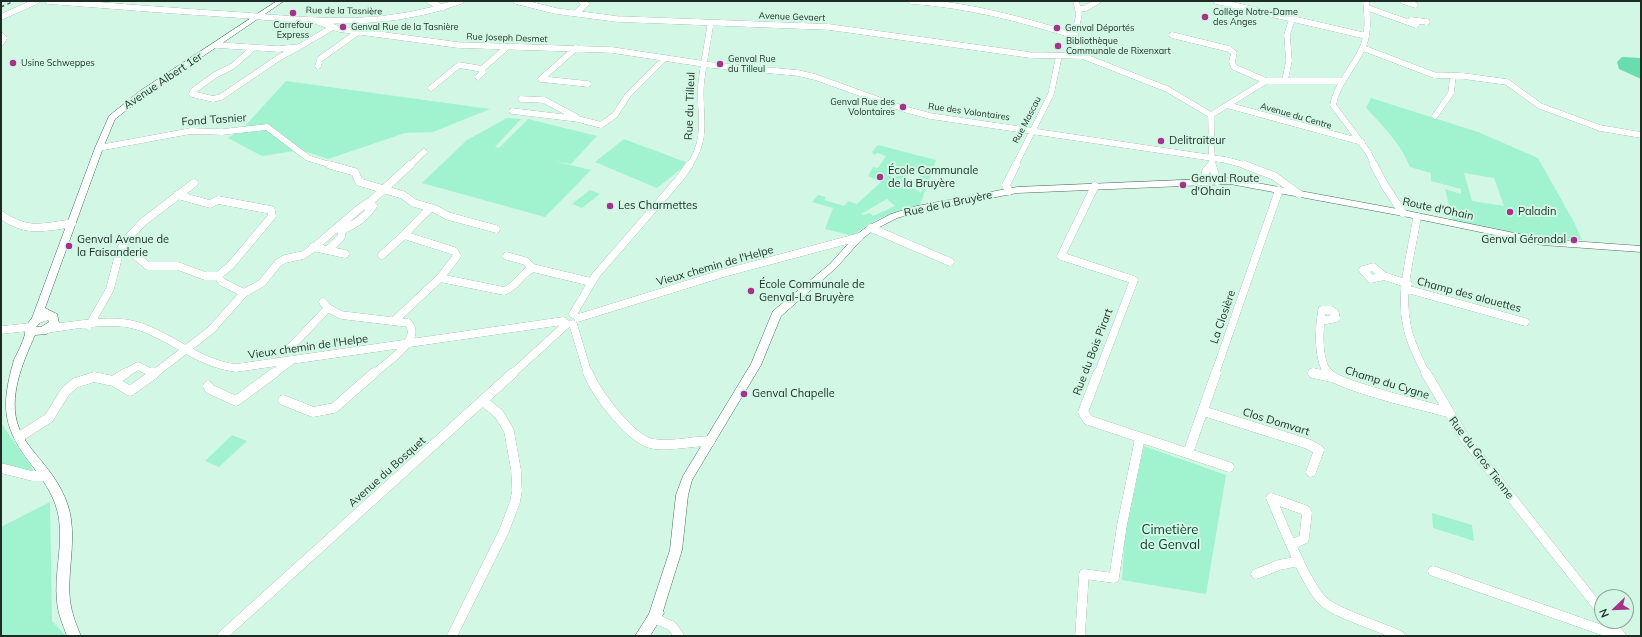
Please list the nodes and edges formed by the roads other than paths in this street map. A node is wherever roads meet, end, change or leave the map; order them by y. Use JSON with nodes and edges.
{"nodes":[{"id":1,"x":37,"y":1,"type":"edge"},
{"id":2,"x":48,"y":1,"type":"edge"},
{"id":3,"x":55,"y":1,"type":"edge"},
{"id":4,"x":132,"y":1,"type":"edge"},
{"id":5,"x":282,"y":1,"type":"edge"},
{"id":6,"x":429,"y":1,"type":"edge"},
{"id":7,"x":461,"y":1,"type":"edge"},
{"id":8,"x":516,"y":1,"type":"edge"},
{"id":9,"x":581,"y":1,"type":"edge"},
{"id":10,"x":910,"y":1,"type":"edge"},
{"id":11,"x":1076,"y":1,"type":"edge"},
{"id":12,"x":1098,"y":1,"type":"edge"},
{"id":13,"x":1216,"y":1,"type":"edge"},
{"id":14,"x":1403,"y":1,"type":"edge"},
{"id":15,"x":1366,"y":3,"type":"edge"},
{"id":16,"x":1415,"y":5,"type":"dead end"},
{"id":17,"x":123,"y":8,"type":"junction"},
{"id":18,"x":443,"y":8,"type":"junction"},
{"id":19,"x":1080,"y":9,"type":"junction"},
{"id":20,"x":576,"y":13,"type":"junction"},
{"id":21,"x":258,"y":16,"type":"junction"},
{"id":22,"x":1,"y":17,"type":"edge"},
{"id":23,"x":1395,"y":17,"type":"junction"},
{"id":24,"x":1292,"y":19,"type":"junction"},
{"id":25,"x":312,"y":20,"type":"junction"},
{"id":26,"x":1427,"y":22,"type":"dead end"},
{"id":27,"x":709,"y":23,"type":"junction"},
{"id":28,"x":1416,"y":24,"type":"dead end"},
{"id":29,"x":333,"y":27,"type":"junction"},
{"id":30,"x":358,"y":32,"type":"junction"},
{"id":31,"x":1,"y":35,"type":"edge"},
{"id":32,"x":1172,"y":35,"type":"dead end"},
{"id":33,"x":1075,"y":36,"type":"junction"},
{"id":34,"x":1366,"y":36,"type":"junction"},
{"id":35,"x":1,"y":43,"type":"edge"},
{"id":36,"x":216,"y":45,"type":"junction"},
{"id":37,"x":299,"y":47,"type":"junction"},
{"id":38,"x":507,"y":47,"type":"junction"},
{"id":39,"x":253,"y":48,"type":"junction"},
{"id":40,"x":576,"y":48,"type":"junction"},
{"id":41,"x":1363,"y":48,"type":"junction"},
{"id":42,"x":278,"y":49,"type":"junction"},
{"id":43,"x":1084,"y":54,"type":"junction"},
{"id":44,"x":1059,"y":56,"type":"junction"},
{"id":45,"x":280,"y":57,"type":"junction"},
{"id":46,"x":665,"y":58,"type":"junction"},
{"id":47,"x":704,"y":63,"type":"junction"},
{"id":48,"x":318,"y":66,"type":"dead end"},
{"id":49,"x":482,"y":69,"type":"junction"},
{"id":50,"x":478,"y":77,"type":"dead end"},
{"id":51,"x":1453,"y":77,"type":"junction"},
{"id":52,"x":1285,"y":80,"type":"junction"},
{"id":53,"x":1266,"y":81,"type":"junction"},
{"id":54,"x":1342,"y":81,"type":"junction"},
{"id":55,"x":588,"y":84,"type":"dead end"},
{"id":56,"x":431,"y":88,"type":"dead end"},
{"id":57,"x":521,"y":100,"type":"dead end"},
{"id":58,"x":1227,"y":105,"type":"junction"},
{"id":59,"x":512,"y":111,"type":"dead end"},
{"id":60,"x":1211,"y":115,"type":"junction"},
{"id":61,"x":1435,"y":116,"type":"dead end"},
{"id":62,"x":578,"y":119,"type":"junction"},
{"id":63,"x":1032,"y":130,"type":"junction"},
{"id":64,"x":1641,"y":134,"type":"edge"},
{"id":65,"x":1362,"y":142,"type":"junction"},
{"id":66,"x":99,"y":148,"type":"junction"},
{"id":67,"x":424,"y":152,"type":"dead end"},
{"id":68,"x":1212,"y":161,"type":"junction"},
{"id":69,"x":1217,"y":181,"type":"junction"},
{"id":70,"x":1204,"y":182,"type":"junction"},
{"id":71,"x":194,"y":183,"type":"dead end"},
{"id":72,"x":1095,"y":186,"type":"junction"},
{"id":73,"x":384,"y":189,"type":"junction"},
{"id":74,"x":1279,"y":190,"type":"junction"},
{"id":75,"x":1008,"y":191,"type":"junction"},
{"id":76,"x":1299,"y":194,"type":"junction"},
{"id":77,"x":177,"y":196,"type":"junction"},
{"id":78,"x":430,"y":208,"type":"junction"},
{"id":79,"x":1403,"y":213,"type":"junction"},
{"id":80,"x":1,"y":214,"type":"edge"},
{"id":81,"x":1417,"y":217,"type":"junction"},
{"id":82,"x":72,"y":222,"type":"junction"},
{"id":83,"x":871,"y":228,"type":"junction"},
{"id":84,"x":496,"y":229,"type":"dead end"},
{"id":85,"x":339,"y":230,"type":"junction"},
{"id":86,"x":404,"y":234,"type":"junction"},
{"id":87,"x":859,"y":237,"type":"junction"},
{"id":88,"x":313,"y":248,"type":"junction"},
{"id":89,"x":329,"y":249,"type":"junction"},
{"id":90,"x":1641,"y":249,"type":"edge"},
{"id":91,"x":120,"y":250,"type":"junction"},
{"id":92,"x":345,"y":254,"type":"dead end"},
{"id":93,"x":382,"y":255,"type":"dead end"},
{"id":94,"x":507,"y":256,"type":"dead end"},
{"id":95,"x":950,"y":262,"type":"dead end"},
{"id":96,"x":533,"y":268,"type":"junction"},
{"id":97,"x":218,"y":276,"type":"junction"},
{"id":98,"x":1384,"y":276,"type":"dead end"},
{"id":99,"x":440,"y":278,"type":"junction"},
{"id":100,"x":592,"y":282,"type":"junction"},
{"id":101,"x":1407,"y":286,"type":"junction"},
{"id":102,"x":244,"y":293,"type":"junction"},
{"id":103,"x":395,"y":320,"type":"junction"},
{"id":104,"x":571,"y":320,"type":"junction"},
{"id":105,"x":1322,"y":321,"type":"dead end"},
{"id":106,"x":1525,"y":322,"type":"dead end"},
{"id":107,"x":40,"y":325,"type":"junction"},
{"id":108,"x":89,"y":326,"type":"junction"},
{"id":109,"x":1,"y":330,"type":"edge"},
{"id":110,"x":409,"y":343,"type":"junction"},
{"id":111,"x":186,"y":350,"type":"junction"},
{"id":112,"x":288,"y":350,"type":"dead end"},
{"id":113,"x":291,"y":361,"type":"junction"},
{"id":114,"x":1312,"y":373,"type":"dead end"},
{"id":115,"x":154,"y":374,"type":"junction"},
{"id":116,"x":1331,"y":377,"type":"junction"},
{"id":117,"x":113,"y":381,"type":"junction"},
{"id":118,"x":208,"y":386,"type":"dead end"},
{"id":119,"x":283,"y":400,"type":"dead end"},
{"id":120,"x":483,"y":401,"type":"junction"},
{"id":121,"x":1203,"y":410,"type":"junction"},
{"id":122,"x":1447,"y":412,"type":"junction"},
{"id":123,"x":19,"y":437,"type":"junction"},
{"id":124,"x":1140,"y":438,"type":"junction"},
{"id":125,"x":710,"y":441,"type":"junction"},
{"id":126,"x":1188,"y":453,"type":"junction"},
{"id":127,"x":1229,"y":467,"type":"dead end"},
{"id":128,"x":1,"y":468,"type":"edge"},
{"id":129,"x":1311,"y":472,"type":"dead end"},
{"id":130,"x":46,"y":476,"type":"junction"},
{"id":131,"x":1293,"y":544,"type":"junction"},
{"id":132,"x":1300,"y":561,"type":"junction"},
{"id":133,"x":1433,"y":571,"type":"dead end"},
{"id":134,"x":1256,"y":574,"type":"dead end"},
{"id":135,"x":1594,"y":602,"type":"edge"},
{"id":136,"x":654,"y":618,"type":"junction"},
{"id":137,"x":74,"y":636,"type":"edge"},
{"id":138,"x":222,"y":636,"type":"edge"},
{"id":139,"x":452,"y":636,"type":"edge"},
{"id":140,"x":642,"y":636,"type":"edge"},
{"id":141,"x":679,"y":636,"type":"edge"},
{"id":142,"x":1080,"y":636,"type":"edge"},
{"id":143,"x":1400,"y":636,"type":"edge"},
{"id":144,"x":1620,"y":636,"type":"edge"}],
"edges":[{"from":1,"to":22,"type":"street"},
{"from":2,"to":3,"type":"street","name":"Rue de la Tasnière"},
{"from":3,"to":17,"type":"street","name":"Rue de la Tasnière"},
{"from":4,"to":17,"type":"street"},
{"from":5,"to":21,"type":"main road","name":"Avenue Albert 1er"},
{"from":6,"to":18,"type":"street"},
{"from":7,"to":18,"type":"street","name":"Rue de la Tasnière"},
{"from":8,"to":20,"type":"street","name":"Avenue Gevaert"},
{"from":9,"to":20,"type":"street"},
{"from":10,"to":33,"type":"street"},
{"from":11,"to":19,"type":"street"},
{"from":12,"to":19,"type":"street"},
{"from":13,"to":24,"type":"street"},
{"from":14,"to":16,"type":"street"},
{"from":15,"to":23,"type":"street"},
{"from":15,"to":34,"type":"street"},
{"from":17,"to":21,"type":"street","name":"Rue de la Tasnière"},
{"from":18,"to":25,"type":"street","name":"Rue de la Tasnière"},
{"from":19,"to":33,"type":"street"},
{"from":20,"to":27,"type":"street","name":"Avenue Gevaert"},
{"from":21,"to":25,"type":"street","name":"Rue de la Tasnière"},
{"from":21,"to":36,"type":"main road","name":"Avenue Albert 1er"},
{"from":23,"to":26,"type":"street"},
{"from":23,"to":28,"type":"street"},
{"from":24,"to":34,"type":"street"},
{"from":24,"to":52,"type":"street"},
{"from":25,"to":29,"type":"street","name":"Rue Joseph Desmet"},
{"from":27,"to":44,"type":"street","name":"Avenue Gevaert"},
{"from":27,"to":47,"type":"street","name":"Rue du Tilleul"},
{"from":29,"to":30,"type":"street","name":"Rue Joseph Desmet"},
{"from":29,"to":37,"type":"street"},
{"from":30,"to":38,"type":"street","name":"Rue Joseph Desmet"},
{"from":30,"to":48,"type":"street"},
{"from":31,"to":35,"type":"street"},
{"from":32,"to":53,"type":"street"},
{"from":33,"to":43,"type":"street"},
{"from":34,"to":41,"type":"street"},
{"from":36,"to":39,"type":"street"},
{"from":36,"to":66,"type":"main road","name":"Avenue Albert 1er"},
{"from":37,"to":42,"type":"street"},
{"from":37,"to":45,"type":"street"},
{"from":38,"to":40,"type":"street","name":"Rue Joseph Desmet"},
{"from":38,"to":49,"type":"street"},
{"from":39,"to":42,"type":"street"},
{"from":39,"to":45,"type":"street"},
{"from":40,"to":46,"type":"street","name":"Rue Joseph Desmet"},
{"from":40,"to":55,"type":"street"},
{"from":41,"to":51,"type":"street"},
{"from":41,"to":54,"type":"street"},
{"from":42,"to":45,"type":"street"},
{"from":43,"to":44,"type":"street","name":"Avenue Gevaert"},
{"from":43,"to":60,"type":"street","name":"Avenue Gevaert"},
{"from":44,"to":63,"type":"street","name":"Rue Mascau"},
{"from":46,"to":47,"type":"street","name":"Rue Joseph Desmet"},
{"from":46,"to":62,"type":"street"},
{"from":47,"to":63,"type":"street","name":"Rue des Volontaires"},
{"from":47,"to":100,"type":"street","name":"Rue du Tilleul"},
{"from":49,"to":50,"type":"street"},
{"from":49,"to":56,"type":"street"},
{"from":51,"to":61,"type":"street"},
{"from":51,"to":64,"type":"street"},
{"from":52,"to":53,"type":"street"},
{"from":52,"to":54,"type":"street"},
{"from":53,"to":58,"type":"street"},
{"from":54,"to":65,"type":"street"},
{"from":57,"to":62,"type":"street"},
{"from":58,"to":60,"type":"street"},
{"from":58,"to":65,"type":"street","name":"Avenue du Centre"},
{"from":59,"to":62,"type":"street"},
{"from":60,"to":68,"type":"street"},
{"from":63,"to":68,"type":"street","name":"Rue des Volontaires"},
{"from":63,"to":75,"type":"street","name":"Rue Mascau"},
{"from":65,"to":79,"type":"street"},
{"from":66,"to":73,"type":"street","name":"Fond Tasnier"},
{"from":66,"to":82,"type":"main road","name":"Avenue Albert 1er"},
{"from":67,"to":73,"type":"street"},
{"from":68,"to":69,"type":"street"},
{"from":68,"to":70,"type":"street"},
{"from":68,"to":76,"type":"street"},
{"from":69,"to":70,"type":"main road","name":"Route d'Ohain"},
{"from":69,"to":74,"type":"main road","name":"Route d'Ohain"},
{"from":70,"to":72,"type":"main road","name":"Rue de la Bruyère"},
{"from":71,"to":77,"type":"street"},
{"from":72,"to":75,"type":"main road","name":"Rue de la Bruyère"},
{"from":72,"to":124,"type":"street","name":"Rue du Bois Pirart"},
{"from":73,"to":78,"type":"street","name":"Fond Tasnier"},
{"from":73,"to":85,"type":"street"},
{"from":74,"to":76,"type":"main road","name":"Route d'Ohain"},
{"from":74,"to":121,"type":"street","name":"La Closière"},
{"from":75,"to":83,"type":"main road","name":"Rue de la Bruyère"},
{"from":76,"to":79,"type":"main road","name":"Route d'Ohain"},
{"from":77,"to":91,"type":"street"},
{"from":77,"to":97,"type":"street"},
{"from":78,"to":84,"type":"street","name":"Fond Tasnier"},
{"from":78,"to":86,"type":"street"},
{"from":79,"to":81,"type":"main road","name":"Route d'Ohain"},
{"from":80,"to":82,"type":"street"},
{"from":81,"to":90,"type":"main road","name":"Route d'Ohain"},
{"from":81,"to":101,"type":"street","name":"Rue du Gros Tienne"},
{"from":82,"to":107,"type":"main road","name":"Avenue Albert 1er"},
{"from":83,"to":87,"type":"main road","name":"Rue de la Bruyère"},
{"from":83,"to":95,"type":"street"},
{"from":85,"to":88,"type":"street"},
{"from":85,"to":89,"type":"street"},
{"from":86,"to":93,"type":"street"},
{"from":86,"to":99,"type":"street"},
{"from":87,"to":104,"type":"street","name":"Vieux chemin de l'Helpe"},
{"from":87,"to":125,"type":"main road","name":"Rue de la Bruyère"},
{"from":88,"to":89,"type":"street"},
{"from":88,"to":102,"type":"street"},
{"from":89,"to":92,"type":"street"},
{"from":91,"to":97,"type":"street"},
{"from":91,"to":108,"type":"street"},
{"from":94,"to":96,"type":"street"},
{"from":96,"to":99,"type":"street"},
{"from":96,"to":100,"type":"street"},
{"from":97,"to":102,"type":"street"},
{"from":98,"to":101,"type":"street"},
{"from":99,"to":103,"type":"street"},
{"from":100,"to":104,"type":"street","name":"Rue du Tilleul"},
{"from":101,"to":106,"type":"street","name":"Champ des alouettes"},
{"from":101,"to":122,"type":"street","name":"Rue du Gros Tienne"},
{"from":102,"to":111,"type":"street"},
{"from":103,"to":110,"type":"street"},
{"from":103,"to":112,"type":"street"},
{"from":104,"to":110,"type":"street","name":"Vieux chemin de l'Helpe"},
{"from":104,"to":120,"type":"street","name":"Avenue du Bosquet"},
{"from":104,"to":125,"type":"street"},
{"from":105,"to":116,"type":"street","name":"Champ du Cygne"},
{"from":107,"to":108,"type":"street","name":"Vieux chemin de l'Helpe"},
{"from":107,"to":109,"type":"street","name":"Vieux chemin de l'Helpe"},
{"from":107,"to":123,"type":"main road","name":"Avenue Albert 1er"},
{"from":108,"to":111,"type":"street","name":"Vieux chemin de l'Helpe"},
{"from":110,"to":113,"type":"street","name":"Vieux chemin de l'Helpe"},
{"from":110,"to":119,"type":"street"},
{"from":111,"to":113,"type":"street","name":"Vieux chemin de l'Helpe"},
{"from":111,"to":115,"type":"street"},
{"from":113,"to":118,"type":"street"},
{"from":114,"to":116,"type":"street"},
{"from":115,"to":117,"type":"street"},
{"from":115,"to":117,"type":"street"},
{"from":116,"to":122,"type":"street","name":"Champ du Cygne"},
{"from":117,"to":123,"type":"street"},
{"from":120,"to":138,"type":"street","name":"Avenue du Bosquet"},
{"from":120,"to":139,"type":"street"},
{"from":121,"to":126,"type":"street","name":"La Closière"},
{"from":121,"to":129,"type":"street","name":"Clos Domvart"},
{"from":122,"to":135,"type":"street","name":"Rue du Gros Tienne"},
{"from":123,"to":130,"type":"main road","name":"Avenue Albert 1er"},
{"from":124,"to":126,"type":"street","name":"Rue du Bois Pirart"},
{"from":124,"to":142,"type":"street"},
{"from":125,"to":136,"type":"main road","name":"Rue de la Bruyère"},
{"from":126,"to":127,"type":"street","name":"Rue du Bois Pirart"},
{"from":128,"to":130,"type":"street"},
{"from":130,"to":137,"type":"main road","name":"Avenue Albert 1er"},
{"from":131,"to":131,"type":"street"},
{"from":131,"to":132,"type":"street"},
{"from":132,"to":134,"type":"street"},
{"from":132,"to":143,"type":"street"},
{"from":133,"to":144,"type":"street"},
{"from":136,"to":140,"type":"main road","name":"Rue de la Bruyère"},
{"from":136,"to":141,"type":"street"}]}
